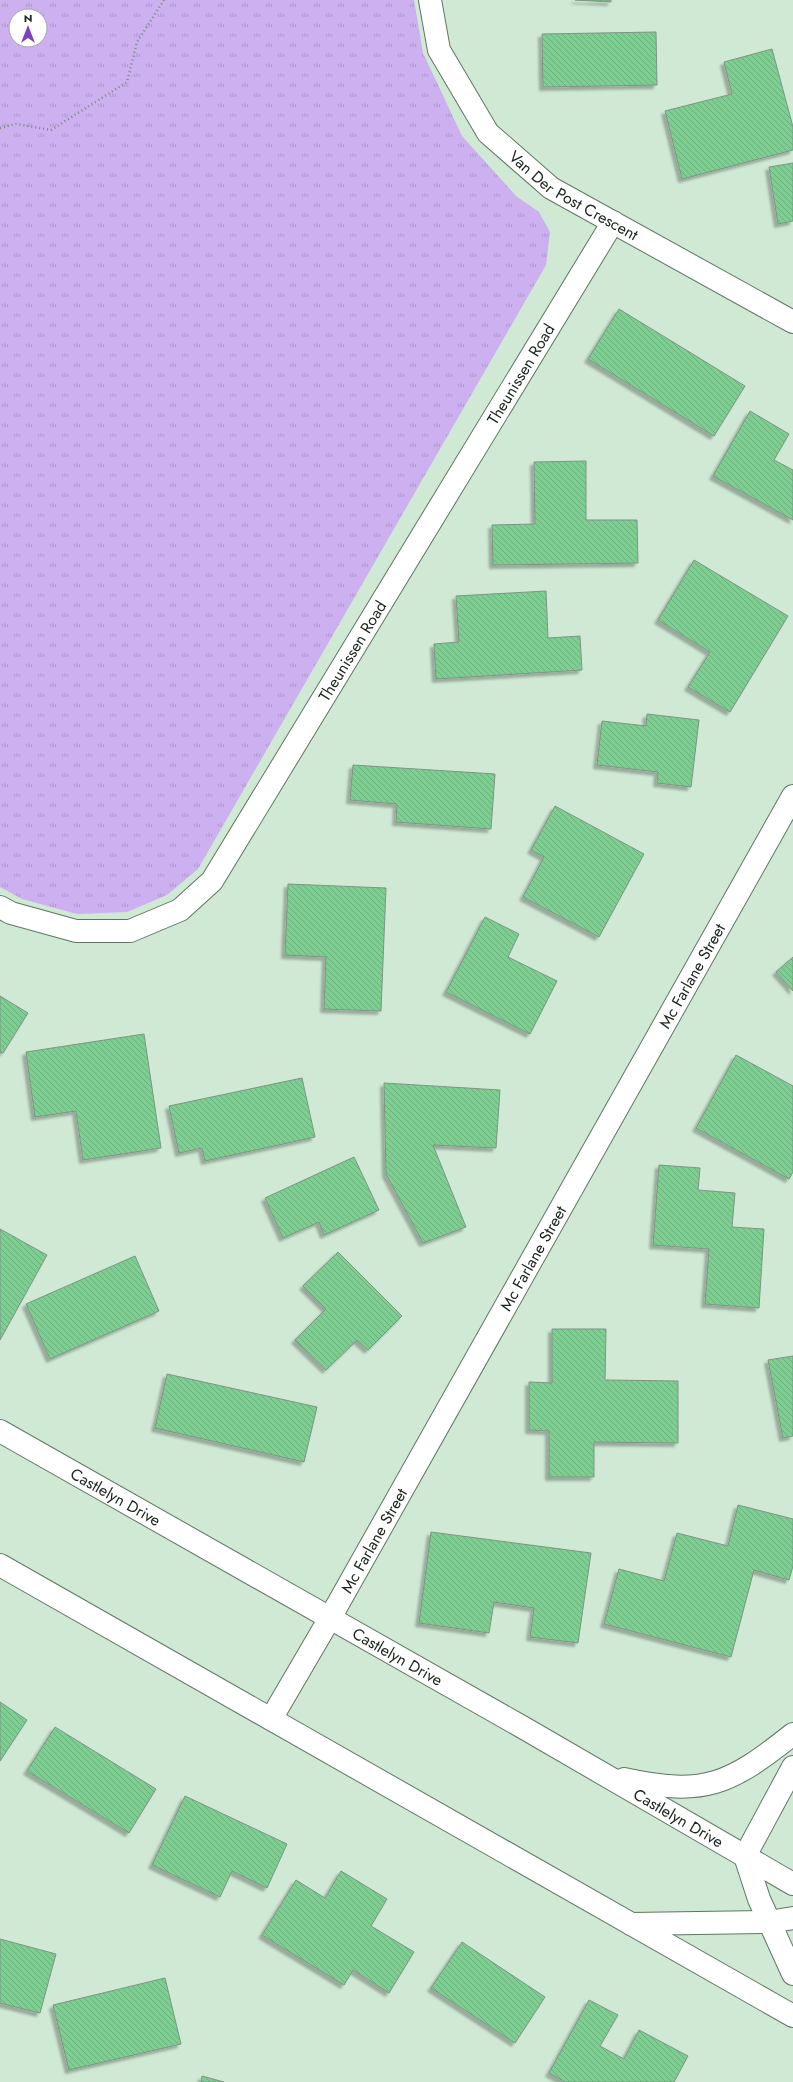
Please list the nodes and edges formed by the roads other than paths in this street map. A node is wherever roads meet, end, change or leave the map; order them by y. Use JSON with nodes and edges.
{"nodes":[{"id":1,"x":430,"y":0,"type":"edge"},
{"id":2,"x":613,"y":222,"type":"junction"},
{"id":3,"x":793,"y":322,"type":"edge"},
{"id":4,"x":793,"y":796,"type":"edge"},
{"id":5,"x":0,"y":907,"type":"edge"},
{"id":6,"x":0,"y":1431,"type":"edge"},
{"id":7,"x":0,"y":1565,"type":"edge"},
{"id":8,"x":330,"y":1618,"type":"junction"},
{"id":9,"x":270,"y":1719,"type":"junction"},
{"id":10,"x":793,"y":1734,"type":"edge"},
{"id":11,"x":793,"y":1767,"type":"edge"},
{"id":12,"x":605,"y":1775,"type":"junction"},
{"id":13,"x":745,"y":1856,"type":"junction"},
{"id":14,"x":793,"y":1884,"type":"edge"},
{"id":15,"x":793,"y":1918,"type":"edge"},
{"id":16,"x":769,"y":1922,"type":"junction"},
{"id":17,"x":631,"y":1924,"type":"junction"},
{"id":18,"x":793,"y":1974,"type":"edge"},
{"id":19,"x":793,"y":2016,"type":"edge"}],
"edges":[{"from":1,"to":2,"type":"street","name":"Van Der Post Crescent"},
{"from":2,"to":3,"type":"street","name":"Van Der Post Crescent"},
{"from":2,"to":5,"type":"street","name":"Theunissen Road"},
{"from":4,"to":8,"type":"street","name":"Mc Farlane Street"},
{"from":6,"to":8,"type":"street","name":"Castlelyn Drive"},
{"from":7,"to":9,"type":"street"},
{"from":8,"to":9,"type":"street","name":"Mc Farlane Street"},
{"from":8,"to":12,"type":"street","name":"Castlelyn Drive"},
{"from":9,"to":17,"type":"street"},
{"from":10,"to":12,"type":"street"},
{"from":11,"to":13,"type":"street"},
{"from":12,"to":13,"type":"street","name":"Castlelyn Drive"},
{"from":13,"to":14,"type":"street","name":"Castlelyn Drive"},
{"from":13,"to":16,"type":"street"},
{"from":15,"to":16,"type":"street"},
{"from":16,"to":17,"type":"street"},
{"from":16,"to":18,"type":"street"},
{"from":17,"to":19,"type":"street"}]}
